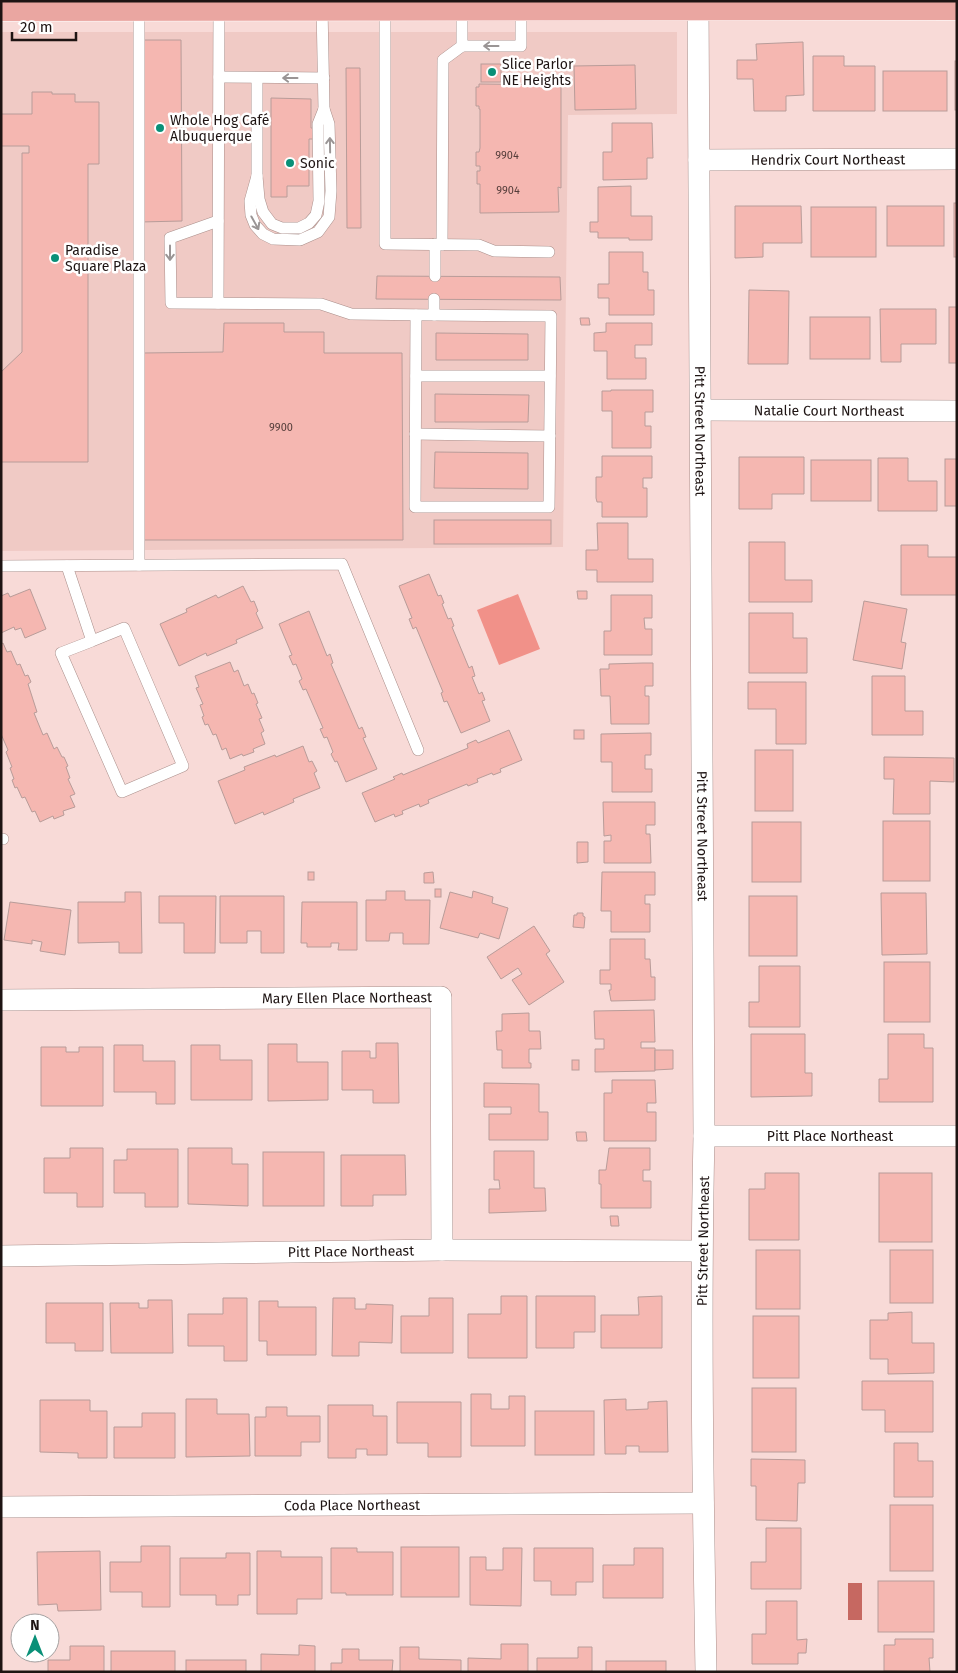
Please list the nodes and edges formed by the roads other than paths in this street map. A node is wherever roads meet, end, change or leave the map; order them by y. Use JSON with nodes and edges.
{"nodes":[{"id":1,"x":219,"y":4,"type":"edge"},
{"id":2,"x":698,"y":4,"type":"edge"},
{"id":3,"x":322,"y":6,"type":"junction"},
{"id":4,"x":385,"y":6,"type":"junction"},
{"id":5,"x":462,"y":6,"type":"junction"},
{"id":6,"x":522,"y":6,"type":"junction"},
{"id":7,"x":957,"y":6,"type":"edge"},
{"id":8,"x":1,"y":7,"type":"edge"},
{"id":9,"x":138,"y":7,"type":"junction"},
{"id":10,"x":462,"y":46,"type":"junction"},
{"id":11,"x":219,"y":77,"type":"junction"},
{"id":12,"x":257,"y":78,"type":"junction"},
{"id":13,"x":324,"y":78,"type":"junction"},
{"id":14,"x":957,"y":159,"type":"edge"},
{"id":15,"x":699,"y":160,"type":"junction"},
{"id":16,"x":218,"y":222,"type":"junction"},
{"id":17,"x":438,"y":244,"type":"junction"},
{"id":18,"x":549,"y":252,"type":"dead end"},
{"id":19,"x":435,"y":276,"type":"dead end"},
{"id":20,"x":434,"y":299,"type":"dead end"},
{"id":21,"x":218,"y":303,"type":"junction"},
{"id":22,"x":416,"y":315,"type":"junction"},
{"id":23,"x":434,"y":315,"type":"junction"},
{"id":24,"x":416,"y":376,"type":"junction"},
{"id":25,"x":550,"y":376,"type":"junction"},
{"id":26,"x":701,"y":410,"type":"junction"},
{"id":27,"x":957,"y":411,"type":"edge"},
{"id":28,"x":415,"y":434,"type":"junction"},
{"id":29,"x":550,"y":436,"type":"junction"},
{"id":30,"x":139,"y":565,"type":"junction"},
{"id":31,"x":1,"y":566,"type":"edge"},
{"id":32,"x":67,"y":566,"type":"junction"},
{"id":33,"x":92,"y":640,"type":"junction"},
{"id":34,"x":418,"y":750,"type":"dead end"},
{"id":35,"x":1,"y":1000,"type":"edge"},
{"id":36,"x":704,"y":1136,"type":"junction"},
{"id":37,"x":957,"y":1136,"type":"edge"},
{"id":38,"x":442,"y":1250,"type":"junction"},
{"id":39,"x":701,"y":1251,"type":"junction"},
{"id":40,"x":1,"y":1256,"type":"edge"},
{"id":41,"x":703,"y":1503,"type":"junction"},
{"id":42,"x":1,"y":1507,"type":"edge"},
{"id":43,"x":706,"y":1672,"type":"edge"}],
"edges":[{"from":1,"to":3,"type":"main road"},
{"from":1,"to":9,"type":"main road"},
{"from":1,"to":11,"type":"lane"},
{"from":2,"to":6,"type":"main road"},
{"from":2,"to":7,"type":"main road"},
{"from":2,"to":15,"type":"street","name":"Pitt Street Northeast"},
{"from":3,"to":4,"type":"main road"},
{"from":3,"to":13,"type":"lane"},
{"from":4,"to":5,"type":"main road"},
{"from":4,"to":17,"type":"lane"},
{"from":5,"to":6,"type":"main road"},
{"from":5,"to":10,"type":"lane"},
{"from":6,"to":10,"type":"lane","one_way":true},
{"from":8,"to":9,"type":"main road"},
{"from":9,"to":30,"type":"lane"},
{"from":10,"to":17,"type":"lane"},
{"from":11,"to":12,"type":"lane"},
{"from":11,"to":16,"type":"lane"},
{"from":13,"to":12,"type":"lane","one_way":true},
{"from":12,"to":13,"type":"lane","one_way":true},
{"from":14,"to":15,"type":"street","name":"Hendrix Court Northeast"},
{"from":15,"to":26,"type":"street","name":"Pitt Street Northeast"},
{"from":16,"to":21,"type":"lane"},
{"from":16,"to":21,"type":"lane","one_way":true},
{"from":17,"to":18,"type":"lane"},
{"from":17,"to":19,"type":"lane"},
{"from":20,"to":23,"type":"lane"},
{"from":21,"to":22,"type":"lane"},
{"from":22,"to":23,"type":"lane"},
{"from":22,"to":24,"type":"lane"},
{"from":23,"to":25,"type":"lane"},
{"from":24,"to":25,"type":"lane"},
{"from":24,"to":28,"type":"lane"},
{"from":25,"to":29,"type":"lane"},
{"from":26,"to":27,"type":"street","name":"Natalie Court Northeast"},
{"from":26,"to":36,"type":"street","name":"Pitt Street Northeast"},
{"from":28,"to":29,"type":"lane"},
{"from":28,"to":29,"type":"lane"},
{"from":30,"to":32,"type":"lane"},
{"from":30,"to":34,"type":"lane"},
{"from":31,"to":32,"type":"lane"},
{"from":32,"to":33,"type":"lane"},
{"from":33,"to":33,"type":"lane"},
{"from":35,"to":38,"type":"street","name":"Mary Ellen Place Northeast"},
{"from":36,"to":37,"type":"street","name":"Pitt Place Northeast"},
{"from":36,"to":39,"type":"street","name":"Pitt Street Northeast"},
{"from":38,"to":39,"type":"street","name":"Pitt Place Northeast"},
{"from":38,"to":40,"type":"street","name":"Pitt Place Northeast"},
{"from":39,"to":41,"type":"street","name":"Pitt Street Northeast"},
{"from":41,"to":42,"type":"street","name":"Coda Place Northeast"},
{"from":41,"to":43,"type":"street","name":"Pitt Street Northeast"}]}
